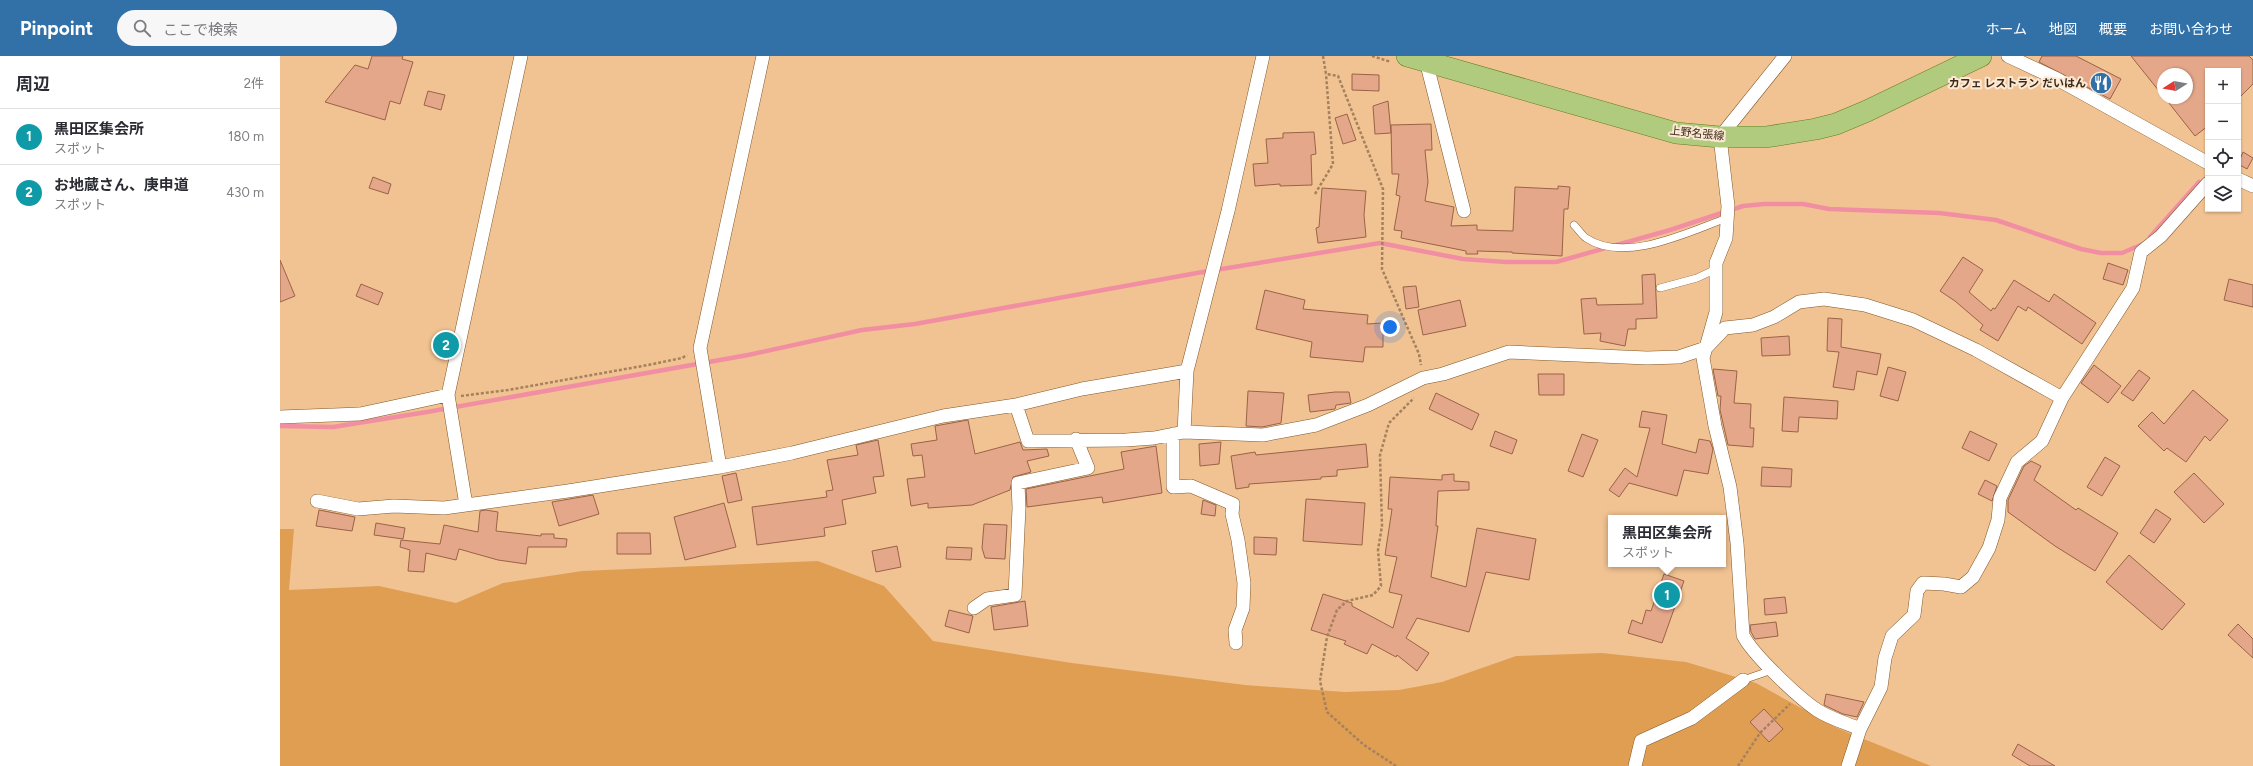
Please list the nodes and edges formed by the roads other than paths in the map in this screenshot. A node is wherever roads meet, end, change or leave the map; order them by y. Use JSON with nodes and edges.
{"nodes":[{"id":1,"x":521,"y":56,"type":"edge"},
{"id":2,"x":763,"y":56,"type":"edge"},
{"id":3,"x":1263,"y":56,"type":"edge"},
{"id":4,"x":1785,"y":56,"type":"edge"},
{"id":5,"x":1981,"y":56,"type":"edge"},
{"id":6,"x":2008,"y":56,"type":"edge"},
{"id":7,"x":1410,"y":60,"type":"edge"},
{"id":8,"x":1720,"y":137,"type":"junction"},
{"id":9,"x":2205,"y":161,"type":"edge"},
{"id":10,"x":2241,"y":180,"type":"edge"},
{"id":11,"x":2205,"y":186,"type":"edge"},
{"id":12,"x":2253,"y":186,"type":"edge"},
{"id":13,"x":1464,"y":211,"type":"dead end"},
{"id":14,"x":1728,"y":212,"type":"junction"},
{"id":15,"x":1574,"y":225,"type":"dead end"},
{"id":16,"x":1716,"y":269,"type":"junction"},
{"id":17,"x":1660,"y":288,"type":"dead end"},
{"id":18,"x":1706,"y":348,"type":"junction"},
{"id":19,"x":1187,"y":371,"type":"junction"},
{"id":20,"x":448,"y":395,"type":"junction"},
{"id":21,"x":2062,"y":398,"type":"junction"},
{"id":22,"x":1016,"y":405,"type":"junction"},
{"id":23,"x":280,"y":417,"type":"edge"},
{"id":24,"x":1178,"y":433,"type":"junction"},
{"id":25,"x":1076,"y":439,"type":"junction"},
{"id":26,"x":720,"y":467,"type":"junction"},
{"id":27,"x":317,"y":500,"type":"dead end"},
{"id":28,"x":466,"y":505,"type":"junction"},
{"id":29,"x":974,"y":608,"type":"dead end"},
{"id":30,"x":1236,"y":643,"type":"dead end"},
{"id":31,"x":1772,"y":670,"type":"junction"},
{"id":32,"x":1743,"y":680,"type":"joint"},
{"id":33,"x":1860,"y":729,"type":"junction"},
{"id":34,"x":1635,"y":766,"type":"edge"},
{"id":35,"x":1848,"y":766,"type":"edge"}],
"edges":[{"from":1,"to":20,"type":"street"},
{"from":2,"to":26,"type":"street"},
{"from":3,"to":19,"type":"street"},
{"from":4,"to":8,"type":"street"},
{"from":5,"to":8,"type":"main road","name":"上野名張線"},
{"from":6,"to":9,"type":"street"},
{"from":7,"to":8,"type":"main road","name":"上野名張線"},
{"from":7,"to":13,"type":"street"},
{"from":8,"to":14,"type":"street"},
{"from":10,"to":12,"type":"street"},
{"from":11,"to":21,"type":"street"},
{"from":14,"to":15,"type":"lane"},
{"from":14,"to":16,"type":"street"},
{"from":16,"to":17,"type":"lane"},
{"from":16,"to":18,"type":"street"},
{"from":18,"to":21,"type":"street"},
{"from":18,"to":24,"type":"street"},
{"from":18,"to":31,"type":"street"},
{"from":19,"to":22,"type":"street"},
{"from":19,"to":24,"type":"street"},
{"from":20,"to":23,"type":"street"},
{"from":20,"to":28,"type":"street"},
{"from":21,"to":33,"type":"street"},
{"from":22,"to":25,"type":"street"},
{"from":22,"to":26,"type":"street"},
{"from":24,"to":25,"type":"street"},
{"from":24,"to":30,"type":"street"},
{"from":25,"to":29,"type":"street"},
{"from":26,"to":28,"type":"street"},
{"from":27,"to":28,"type":"street"},
{"from":31,"to":32,"type":"lane"},
{"from":31,"to":33,"type":"street"},
{"from":32,"to":34,"type":"street"},
{"from":33,"to":35,"type":"street"}]}
